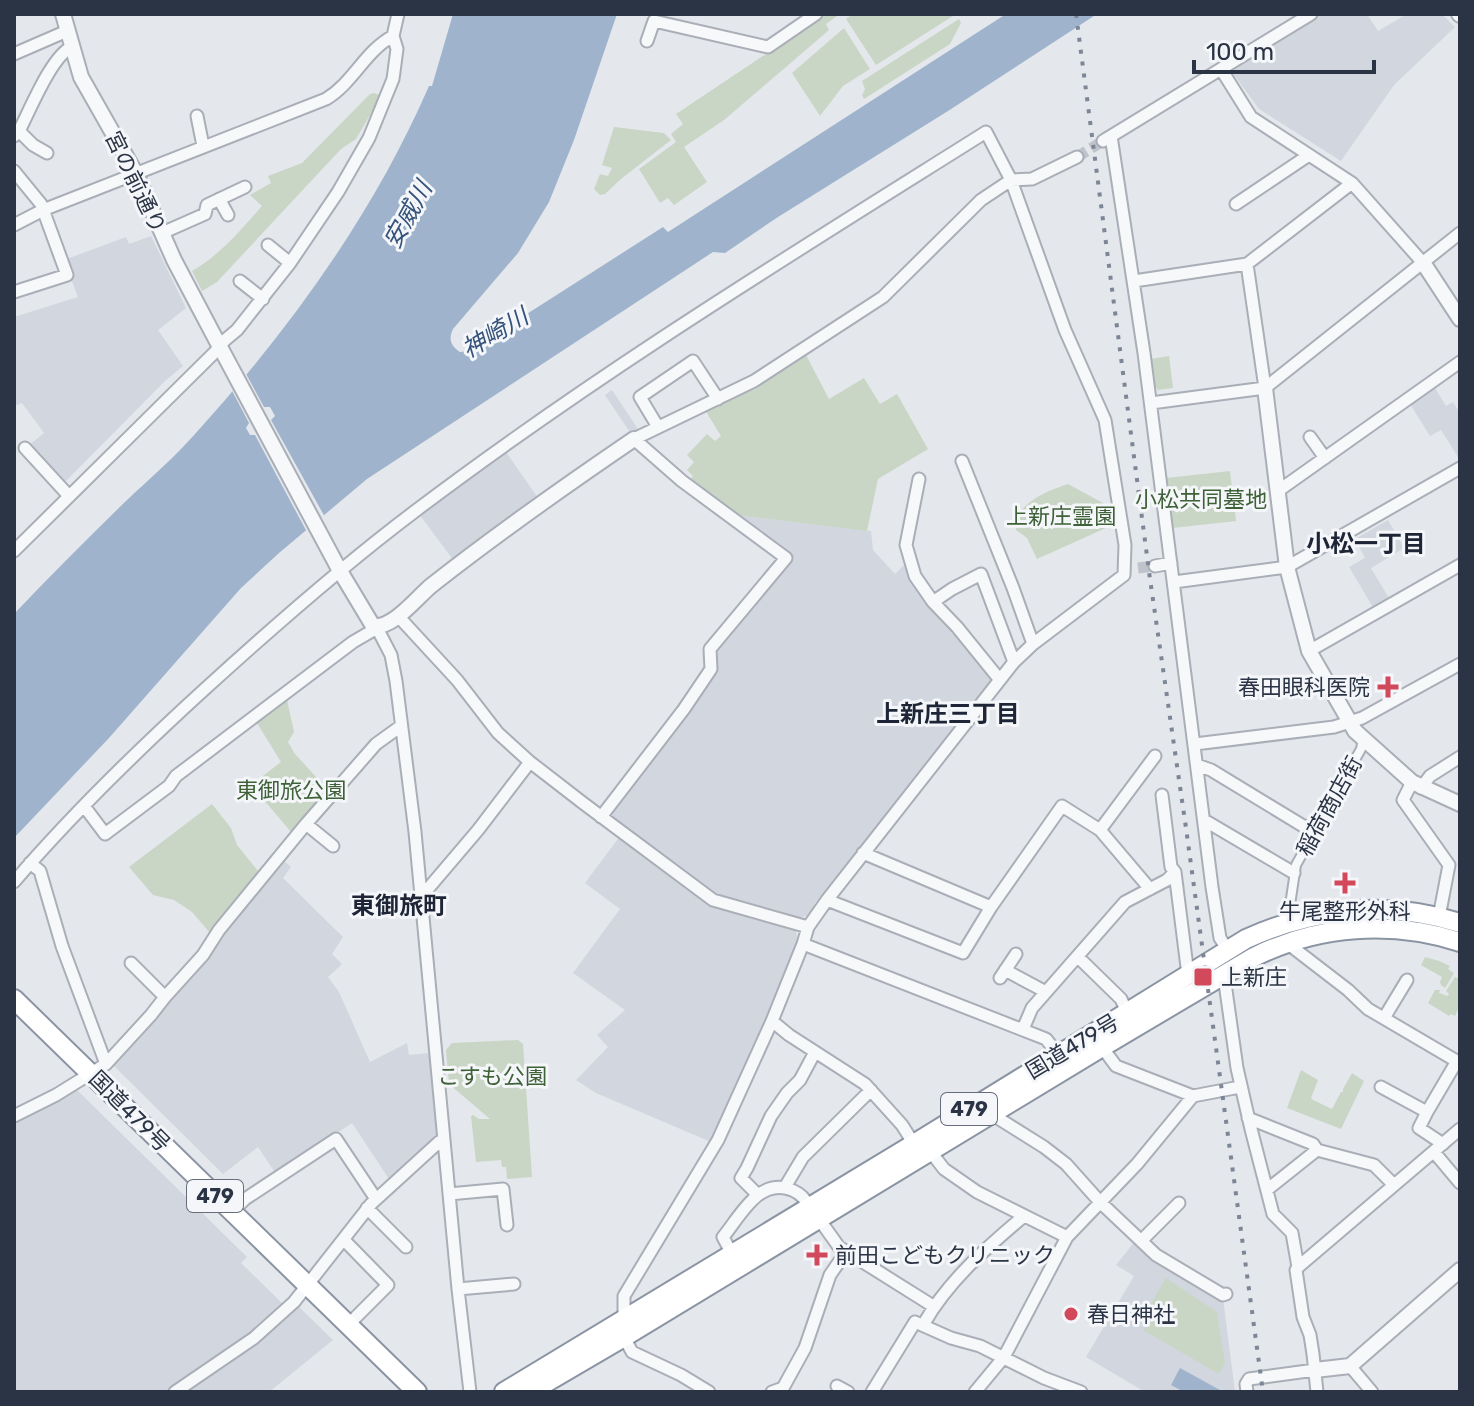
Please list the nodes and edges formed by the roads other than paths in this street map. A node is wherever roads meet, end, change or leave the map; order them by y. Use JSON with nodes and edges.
{"nodes":[{"id":1,"x":63,"y":14,"type":"edge"},
{"id":2,"x":398,"y":14,"type":"edge"},
{"id":3,"x":816,"y":14,"type":"edge"},
{"id":4,"x":1311,"y":14,"type":"edge"},
{"id":5,"x":67,"y":31,"type":"junction"},
{"id":6,"x":393,"y":36,"type":"junction"},
{"id":7,"x":647,"y":41,"type":"dead end"},
{"id":8,"x":72,"y":47,"type":"junction"},
{"id":9,"x":14,"y":54,"type":"edge"},
{"id":10,"x":1221,"y":69,"type":"junction"},
{"id":11,"x":197,"y":116,"type":"dead end"},
{"id":12,"x":16,"y":133,"type":"edge"},
{"id":13,"x":203,"y":146,"type":"junction"},
{"id":14,"x":47,"y":153,"type":"dead end"},
{"id":15,"x":1309,"y":155,"type":"junction"},
{"id":16,"x":1077,"y":157,"type":"tunnel mouth"},
{"id":17,"x":14,"y":171,"type":"edge"},
{"id":18,"x":136,"y":174,"type":"junction"},
{"id":19,"x":1011,"y":180,"type":"junction"},
{"id":20,"x":1352,"y":183,"type":"junction"},
{"id":21,"x":245,"y":187,"type":"dead end"},
{"id":22,"x":219,"y":199,"type":"junction"},
{"id":23,"x":1236,"y":204,"type":"dead end"},
{"id":24,"x":43,"y":210,"type":"junction"},
{"id":25,"x":228,"y":215,"type":"dead end"},
{"id":26,"x":14,"y":225,"type":"edge"},
{"id":27,"x":162,"y":233,"type":"junction"},
{"id":28,"x":1460,"y":233,"type":"edge"},
{"id":29,"x":268,"y":245,"type":"dead end"},
{"id":30,"x":290,"y":263,"type":"junction"},
{"id":31,"x":1247,"y":264,"type":"junction"},
{"id":32,"x":1424,"y":264,"type":"junction"},
{"id":33,"x":240,"y":281,"type":"dead end"},
{"id":34,"x":1134,"y":281,"type":"junction"},
{"id":35,"x":14,"y":292,"type":"edge"},
{"id":36,"x":263,"y":299,"type":"junction"},
{"id":37,"x":1460,"y":319,"type":"edge"},
{"id":38,"x":221,"y":350,"type":"junction"},
{"id":39,"x":1460,"y":362,"type":"edge"},
{"id":40,"x":1265,"y":388,"type":"junction"},
{"id":41,"x":718,"y":399,"type":"junction"},
{"id":42,"x":1151,"y":403,"type":"junction"},
{"id":43,"x":658,"y":427,"type":"junction"},
{"id":44,"x":1310,"y":437,"type":"dead end"},
{"id":45,"x":634,"y":439,"type":"junction"},
{"id":46,"x":25,"y":448,"type":"dead end"},
{"id":47,"x":1325,"y":458,"type":"junction"},
{"id":48,"x":962,"y":461,"type":"dead end"},
{"id":49,"x":1460,"y":468,"type":"edge"},
{"id":50,"x":919,"y":479,"type":"dead end"},
{"id":51,"x":1278,"y":491,"type":"junction"},
{"id":52,"x":69,"y":496,"type":"junction"},
{"id":53,"x":14,"y":551,"type":"edge"},
{"id":54,"x":1171,"y":563,"type":"junction"},
{"id":55,"x":1460,"y":565,"type":"edge"},
{"id":56,"x":1155,"y":566,"type":"tunnel mouth"},
{"id":57,"x":338,"y":567,"type":"junction"},
{"id":58,"x":1287,"y":567,"type":"junction"},
{"id":59,"x":1138,"y":568,"type":"tunnel mouth"},
{"id":60,"x":1124,"y":575,"type":"junction"},
{"id":61,"x":1174,"y":582,"type":"junction"},
{"id":62,"x":933,"y":602,"type":"junction"},
{"id":63,"x":398,"y":616,"type":"junction"},
{"id":64,"x":377,"y":628,"type":"junction"},
{"id":65,"x":1033,"y":644,"type":"junction"},
{"id":66,"x":1309,"y":651,"type":"junction"},
{"id":67,"x":1014,"y":662,"type":"junction"},
{"id":68,"x":1460,"y":664,"type":"edge"},
{"id":69,"x":1000,"y":680,"type":"junction"},
{"id":70,"x":1349,"y":723,"type":"junction"},
{"id":71,"x":401,"y":726,"type":"junction"},
{"id":72,"x":1363,"y":738,"type":"junction"},
{"id":73,"x":1195,"y":744,"type":"junction"},
{"id":74,"x":1155,"y":756,"type":"dead end"},
{"id":75,"x":1460,"y":757,"type":"edge"},
{"id":76,"x":530,"y":762,"type":"junction"},
{"id":77,"x":1197,"y":765,"type":"junction"},
{"id":78,"x":1416,"y":785,"type":"junction"},
{"id":79,"x":1162,"y":795,"type":"dead end"},
{"id":80,"x":1460,"y":804,"type":"edge"},
{"id":81,"x":84,"y":806,"type":"junction"},
{"id":82,"x":601,"y":817,"type":"junction"},
{"id":83,"x":1204,"y":820,"type":"junction"},
{"id":84,"x":306,"y":824,"type":"junction"},
{"id":85,"x":1100,"y":830,"type":"junction"},
{"id":86,"x":1313,"y":832,"type":"junction"},
{"id":87,"x":333,"y":846,"type":"dead end"},
{"id":88,"x":863,"y":853,"type":"junction"},
{"id":89,"x":30,"y":863,"type":"junction"},
{"id":90,"x":1175,"y":872,"type":"junction"},
{"id":91,"x":1294,"y":873,"type":"junction"},
{"id":92,"x":14,"y":882,"type":"edge"},
{"id":93,"x":1150,"y":889,"type":"junction"},
{"id":94,"x":421,"y":897,"type":"junction"},
{"id":95,"x":827,"y":900,"type":"junction"},
{"id":96,"x":991,"y":907,"type":"junction"},
{"id":97,"x":1439,"y":917,"type":"junction"},
{"id":98,"x":1293,"y":921,"type":"junction"},
{"id":99,"x":1460,"y":923,"type":"edge"},
{"id":100,"x":808,"y":927,"type":"junction"},
{"id":101,"x":1460,"y":942,"type":"edge"},
{"id":102,"x":1286,"y":943,"type":"junction"},
{"id":103,"x":803,"y":944,"type":"junction"},
{"id":104,"x":1228,"y":950,"type":"junction"},
{"id":105,"x":1016,"y":954,"type":"dead end"},
{"id":106,"x":1078,"y":957,"type":"junction"},
{"id":107,"x":131,"y":963,"type":"dead end"},
{"id":108,"x":1188,"y":975,"type":"junction"},
{"id":109,"x":1224,"y":976,"type":"junction"},
{"id":110,"x":1407,"y":980,"type":"dead end"},
{"id":111,"x":1046,"y":992,"type":"junction"},
{"id":112,"x":165,"y":997,"type":"junction"},
{"id":113,"x":14,"y":999,"type":"edge"},
{"id":114,"x":1127,"y":1012,"type":"junction"},
{"id":115,"x":1384,"y":1018,"type":"junction"},
{"id":116,"x":772,"y":1021,"type":"junction"},
{"id":117,"x":1023,"y":1029,"type":"junction"},
{"id":118,"x":1102,"y":1047,"type":"junction"},
{"id":119,"x":815,"y":1052,"type":"junction"},
{"id":120,"x":1058,"y":1054,"type":"junction"},
{"id":121,"x":1459,"y":1062,"type":"edge"},
{"id":122,"x":98,"y":1068,"type":"junction"},
{"id":123,"x":1240,"y":1087,"type":"junction"},
{"id":124,"x":1381,"y":1087,"type":"dead end"},
{"id":125,"x":871,"y":1090,"type":"junction"},
{"id":126,"x":1193,"y":1096,"type":"junction"},
{"id":127,"x":1427,"y":1112,"type":"junction"},
{"id":128,"x":993,"y":1115,"type":"junction"},
{"id":129,"x":14,"y":1116,"type":"edge"},
{"id":130,"x":1248,"y":1118,"type":"junction"},
{"id":131,"x":1460,"y":1129,"type":"edge"},
{"id":132,"x":444,"y":1141,"type":"junction"},
{"id":133,"x":922,"y":1148,"type":"junction"},
{"id":134,"x":1439,"y":1148,"type":"junction"},
{"id":135,"x":1317,"y":1150,"type":"junction"},
{"id":136,"x":1460,"y":1183,"type":"edge"},
{"id":137,"x":1394,"y":1185,"type":"junction"},
{"id":138,"x":785,"y":1187,"type":"junction"},
{"id":139,"x":1268,"y":1189,"type":"junction"},
{"id":140,"x":449,"y":1194,"type":"junction"},
{"id":141,"x":757,"y":1194,"type":"junction"},
{"id":142,"x":1100,"y":1202,"type":"junction"},
{"id":143,"x":1179,"y":1203,"type":"dead end"},
{"id":144,"x":371,"y":1204,"type":"junction"},
{"id":145,"x":232,"y":1212,"type":"junction"},
{"id":146,"x":814,"y":1213,"type":"junction"},
{"id":147,"x":1024,"y":1216,"type":"junction"},
{"id":148,"x":507,"y":1225,"type":"dead end"},
{"id":149,"x":1067,"y":1237,"type":"junction"},
{"id":150,"x":344,"y":1240,"type":"junction"},
{"id":151,"x":1141,"y":1241,"type":"junction"},
{"id":152,"x":406,"y":1247,"type":"dead end"},
{"id":153,"x":846,"y":1252,"type":"junction"},
{"id":154,"x":732,"y":1254,"type":"junction"},
{"id":155,"x":1298,"y":1267,"type":"junction"},
{"id":156,"x":1460,"y":1270,"type":"edge"},
{"id":157,"x":514,"y":1284,"type":"dead end"},
{"id":158,"x":307,"y":1285,"type":"junction"},
{"id":159,"x":458,"y":1289,"type":"junction"},
{"id":160,"x":1226,"y":1294,"type":"dead end"},
{"id":161,"x":933,"y":1306,"type":"junction"},
{"id":162,"x":348,"y":1325,"type":"junction"},
{"id":163,"x":923,"y":1325,"type":"junction"},
{"id":164,"x":624,"y":1328,"type":"junction"},
{"id":165,"x":1004,"y":1357,"type":"junction"},
{"id":166,"x":1350,"y":1366,"type":"junction"},
{"id":167,"x":1315,"y":1370,"type":"junction"},
{"id":168,"x":175,"y":1392,"type":"edge"},
{"id":169,"x":417,"y":1392,"type":"edge"},
{"id":170,"x":470,"y":1392,"type":"edge"},
{"id":171,"x":504,"y":1392,"type":"edge"},
{"id":172,"x":530,"y":1392,"type":"edge"},
{"id":173,"x":709,"y":1392,"type":"edge"},
{"id":174,"x":772,"y":1392,"type":"edge"},
{"id":175,"x":872,"y":1392,"type":"edge"},
{"id":176,"x":975,"y":1392,"type":"edge"},
{"id":177,"x":1081,"y":1392,"type":"edge"},
{"id":178,"x":1247,"y":1392,"type":"edge"},
{"id":179,"x":1317,"y":1392,"type":"edge"},
{"id":180,"x":1372,"y":1392,"type":"edge"}],
"edges":[{"from":1,"to":5,"type":"street","name":"宮の前通り"},
{"from":2,"to":6,"type":"street"},
{"from":3,"to":7,"type":"street"},
{"from":4,"to":10,"type":"street"},
{"from":5,"to":8,"type":"street","name":"宮の前通り"},
{"from":5,"to":9,"type":"street"},
{"from":6,"to":13,"type":"street"},
{"from":6,"to":30,"type":"street"},
{"from":8,"to":12,"type":"street"},
{"from":8,"to":18,"type":"street","name":"宮の前通り"},
{"from":10,"to":15,"type":"street"},
{"from":10,"to":34,"type":"street"},
{"from":11,"to":13,"type":"street"},
{"from":12,"to":14,"type":"street"},
{"from":13,"to":18,"type":"street"},
{"from":15,"to":20,"type":"street"},
{"from":15,"to":23,"type":"street"},
{"from":16,"to":19,"type":"street"},
{"from":17,"to":24,"type":"street"},
{"from":18,"to":24,"type":"street"},
{"from":18,"to":27,"type":"street","name":"宮の前通り"},
{"from":19,"to":41,"type":"street"},
{"from":19,"to":57,"type":"street"},
{"from":19,"to":60,"type":"street"},
{"from":20,"to":31,"type":"street"},
{"from":20,"to":32,"type":"street"},
{"from":21,"to":22,"type":"street"},
{"from":22,"to":25,"type":"street"},
{"from":22,"to":27,"type":"street"},
{"from":24,"to":26,"type":"street"},
{"from":24,"to":35,"type":"street"},
{"from":27,"to":38,"type":"street","name":"宮の前通り"},
{"from":28,"to":32,"type":"street"},
{"from":29,"to":30,"type":"street"},
{"from":30,"to":36,"type":"street"},
{"from":31,"to":34,"type":"street"},
{"from":31,"to":40,"type":"street"},
{"from":32,"to":37,"type":"street"},
{"from":32,"to":40,"type":"street"},
{"from":33,"to":36,"type":"street"},
{"from":34,"to":42,"type":"street"},
{"from":36,"to":38,"type":"street"},
{"from":38,"to":52,"type":"street"},
{"from":38,"to":57,"type":"street","name":"宮の前通り"},
{"from":39,"to":47,"type":"street"},
{"from":40,"to":42,"type":"street"},
{"from":40,"to":51,"type":"street"},
{"from":41,"to":43,"type":"street"},
{"from":41,"to":43,"type":"street"},
{"from":42,"to":54,"type":"street"},
{"from":43,"to":45,"type":"street"},
{"from":44,"to":47,"type":"street"},
{"from":45,"to":63,"type":"street"},
{"from":45,"to":82,"type":"street"},
{"from":46,"to":52,"type":"street"},
{"from":47,"to":51,"type":"street"},
{"from":48,"to":65,"type":"street"},
{"from":49,"to":58,"type":"street"},
{"from":50,"to":62,"type":"street"},
{"from":51,"to":58,"type":"street"},
{"from":52,"to":53,"type":"street"},
{"from":54,"to":56,"type":"street"},
{"from":54,"to":61,"type":"street"},
{"from":55,"to":66,"type":"street"},
{"from":57,"to":64,"type":"street"},
{"from":57,"to":81,"type":"street"},
{"from":58,"to":61,"type":"street"},
{"from":58,"to":66,"type":"street"},
{"from":59,"to":60,"type":"street"},
{"from":60,"to":65,"type":"street"},
{"from":61,"to":73,"type":"street"},
{"from":62,"to":67,"type":"street"},
{"from":62,"to":69,"type":"street"},
{"from":63,"to":64,"type":"street"},
{"from":63,"to":76,"type":"street"},
{"from":64,"to":71,"type":"street"},
{"from":64,"to":81,"type":"street"},
{"from":65,"to":67,"type":"street"},
{"from":66,"to":70,"type":"street"},
{"from":67,"to":69,"type":"street"},
{"from":68,"to":70,"type":"street"},
{"from":69,"to":88,"type":"street"},
{"from":70,"to":72,"type":"street"},
{"from":70,"to":73,"type":"street"},
{"from":71,"to":84,"type":"street"},
{"from":71,"to":94,"type":"street"},
{"from":72,"to":78,"type":"street"},
{"from":72,"to":86,"type":"street","name":"稲荷商店街"},
{"from":73,"to":77,"type":"street"},
{"from":74,"to":85,"type":"street"},
{"from":75,"to":78,"type":"street"},
{"from":76,"to":82,"type":"street"},
{"from":76,"to":94,"type":"street"},
{"from":77,"to":83,"type":"street"},
{"from":77,"to":86,"type":"street"},
{"from":78,"to":80,"type":"street"},
{"from":78,"to":97,"type":"street"},
{"from":79,"to":90,"type":"street"},
{"from":81,"to":89,"type":"street"},
{"from":82,"to":100,"type":"street"},
{"from":83,"to":91,"type":"street"},
{"from":83,"to":104,"type":"street"},
{"from":84,"to":87,"type":"street"},
{"from":84,"to":112,"type":"street"},
{"from":85,"to":93,"type":"street"},
{"from":85,"to":96,"type":"street"},
{"from":86,"to":91,"type":"street","name":"稲荷商店街"},
{"from":88,"to":95,"type":"street"},
{"from":88,"to":96,"type":"street"},
{"from":89,"to":92,"type":"street"},
{"from":89,"to":122,"type":"street"},
{"from":90,"to":93,"type":"street"},
{"from":90,"to":108,"type":"street"},
{"from":91,"to":98,"type":"street","name":"稲荷商店街"},
{"from":93,"to":106,"type":"street"},
{"from":94,"to":132,"type":"street"},
{"from":95,"to":96,"type":"street"},
{"from":95,"to":100,"type":"street"},
{"from":97,"to":98,"type":"highway","name":"国道479号","number":"479"},
{"from":97,"to":99,"type":"highway","name":"国道479号","number":"479"},
{"from":98,"to":104,"type":"highway","name":"国道479号","number":"479"},
{"from":100,"to":103,"type":"street"},
{"from":101,"to":102,"type":"highway","name":"国道479号","number":"479"},
{"from":102,"to":109,"type":"highway","name":"国道479号","number":"479"},
{"from":102,"to":115,"type":"street"},
{"from":103,"to":116,"type":"street"},
{"from":103,"to":117,"type":"street"},
{"from":104,"to":108,"type":"highway","name":"国道479号","number":"479"},
{"from":105,"to":111,"type":"street"},
{"from":106,"to":111,"type":"street"},
{"from":106,"to":114,"type":"street"},
{"from":107,"to":112,"type":"street"},
{"from":108,"to":114,"type":"highway","name":"国道479号","number":"479"},
{"from":109,"to":118,"type":"highway","name":"国道479号","number":"479"},
{"from":109,"to":123,"type":"street"},
{"from":110,"to":115,"type":"street"},
{"from":111,"to":117,"type":"street"},
{"from":112,"to":122,"type":"street"},
{"from":113,"to":122,"type":"highway","name":"国道479号","number":"479"},
{"from":114,"to":120,"type":"highway","name":"国道479号","number":"479"},
{"from":115,"to":121,"type":"street"},
{"from":116,"to":119,"type":"street"},
{"from":116,"to":164,"type":"street"},
{"from":117,"to":120,"type":"street"},
{"from":118,"to":126,"type":"street"},
{"from":118,"to":128,"type":"highway","name":"国道479号","number":"479"},
{"from":119,"to":125,"type":"street"},
{"from":119,"to":141,"type":"street"},
{"from":120,"to":133,"type":"highway","name":"国道479号","number":"479"},
{"from":121,"to":127,"type":"street"},
{"from":122,"to":129,"type":"street"},
{"from":122,"to":145,"type":"highway","name":"国道479号","number":"479"},
{"from":123,"to":126,"type":"street"},
{"from":123,"to":130,"type":"street"},
{"from":124,"to":127,"type":"street"},
{"from":125,"to":133,"type":"street"},
{"from":125,"to":138,"type":"street"},
{"from":126,"to":142,"type":"street"},
{"from":127,"to":134,"type":"street"},
{"from":128,"to":133,"type":"highway","name":"国道479号","number":"479"},
{"from":128,"to":142,"type":"street"},
{"from":130,"to":135,"type":"street"},
{"from":130,"to":139,"type":"street"},
{"from":131,"to":134,"type":"street"},
{"from":132,"to":140,"type":"street"},
{"from":132,"to":144,"type":"street"},
{"from":133,"to":146,"type":"highway","name":"国道479号","number":"479"},
{"from":133,"to":147,"type":"street"},
{"from":134,"to":136,"type":"street"},
{"from":134,"to":137,"type":"street"},
{"from":135,"to":137,"type":"street"},
{"from":135,"to":139,"type":"street"},
{"from":137,"to":155,"type":"street"},
{"from":138,"to":141,"type":"street"},
{"from":138,"to":146,"type":"street"},
{"from":139,"to":155,"type":"street"},
{"from":140,"to":148,"type":"street"},
{"from":140,"to":159,"type":"street"},
{"from":141,"to":154,"type":"street"},
{"from":142,"to":149,"type":"street"},
{"from":142,"to":151,"type":"street"},
{"from":143,"to":151,"type":"street"},
{"from":144,"to":145,"type":"street"},
{"from":144,"to":150,"type":"street"},
{"from":144,"to":152,"type":"street"},
{"from":145,"to":158,"type":"highway","name":"国道479号","number":"479"},
{"from":146,"to":153,"type":"street"},
{"from":146,"to":154,"type":"highway","name":"国道479号","number":"479"},
{"from":146,"to":164,"type":"highway","name":"国道479号","number":"479"},
{"from":147,"to":149,"type":"street"},
{"from":147,"to":161,"type":"street"},
{"from":149,"to":165,"type":"street"},
{"from":150,"to":158,"type":"street"},
{"from":150,"to":162,"type":"street"},
{"from":151,"to":160,"type":"street"},
{"from":153,"to":161,"type":"street"},
{"from":153,"to":174,"type":"street"},
{"from":154,"to":164,"type":"highway","name":"国道479号","number":"479"},
{"from":155,"to":167,"type":"street"},
{"from":156,"to":166,"type":"street"},
{"from":157,"to":159,"type":"street"},
{"from":158,"to":162,"type":"highway","name":"国道479号","number":"479"},
{"from":158,"to":168,"type":"street"},
{"from":159,"to":170,"type":"street"},
{"from":161,"to":163,"type":"street"},
{"from":162,"to":169,"type":"highway","name":"国道479号","number":"479"},
{"from":163,"to":165,"type":"street"},
{"from":163,"to":175,"type":"street"},
{"from":164,"to":171,"type":"highway","name":"国道479号","number":"479"},
{"from":164,"to":172,"type":"highway","name":"国道479号","number":"479"},
{"from":164,"to":173,"type":"street"},
{"from":165,"to":176,"type":"street"},
{"from":165,"to":177,"type":"street"},
{"from":166,"to":167,"type":"street"},
{"from":166,"to":180,"type":"street"},
{"from":167,"to":178,"type":"street"},
{"from":167,"to":179,"type":"street"}]}
